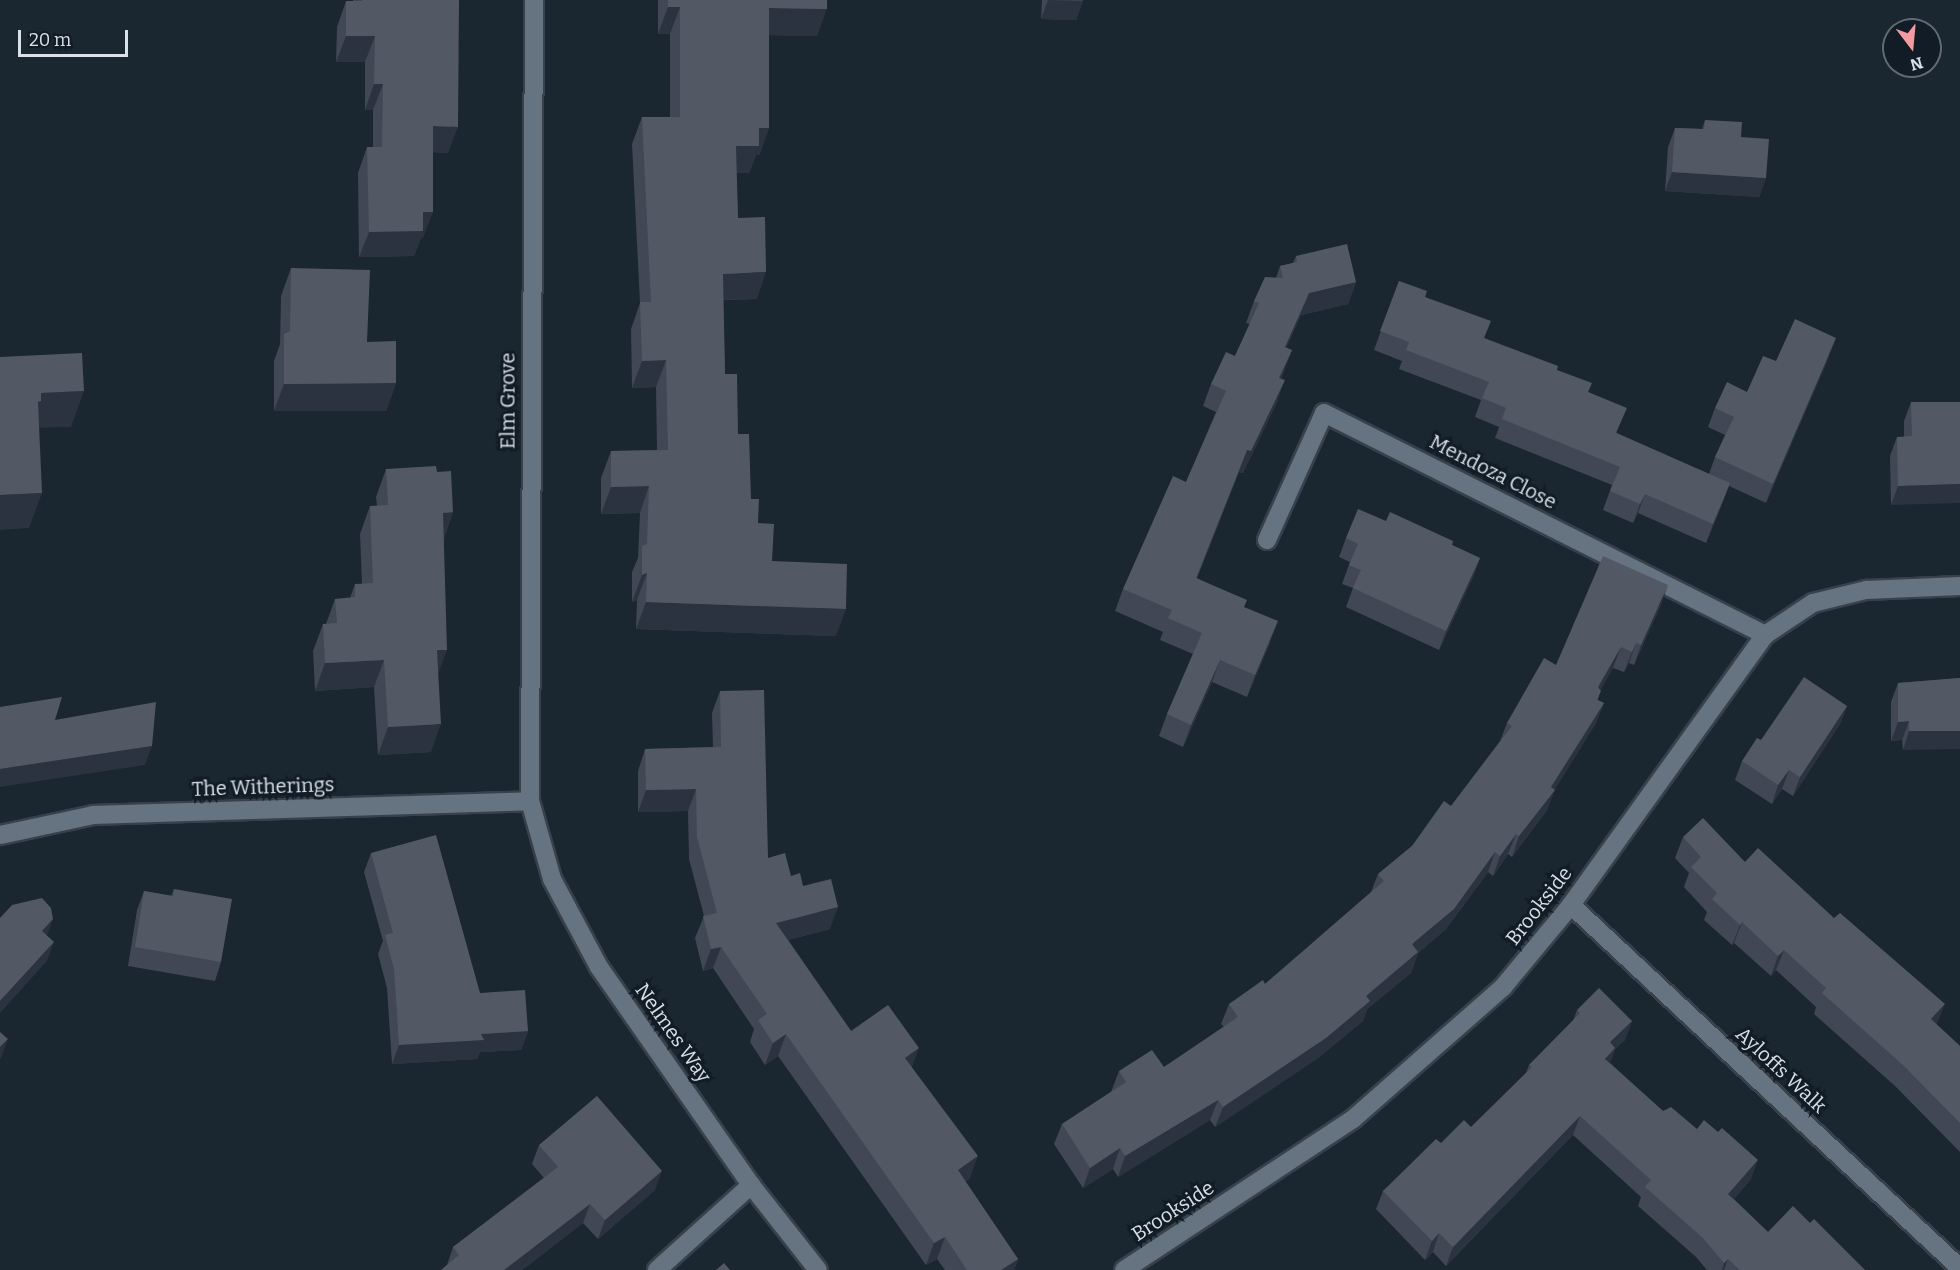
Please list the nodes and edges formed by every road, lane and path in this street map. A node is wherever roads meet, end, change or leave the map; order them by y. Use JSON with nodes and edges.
{"nodes":[{"id":1,"x":534,"y":0,"type":"edge"},
{"id":2,"x":1267,"y":540,"type":"dead end"},
{"id":3,"x":1960,"y":586,"type":"edge"},
{"id":4,"x":1765,"y":635,"type":"junction"},
{"id":5,"x":530,"y":801,"type":"junction"},
{"id":6,"x":0,"y":835,"type":"edge"},
{"id":7,"x":1571,"y":904,"type":"junction"},
{"id":8,"x":752,"y":1185,"type":"junction"},
{"id":9,"x":1960,"y":1268,"type":"edge"},
{"id":10,"x":657,"y":1270,"type":"edge"},
{"id":11,"x":818,"y":1270,"type":"edge"},
{"id":12,"x":1124,"y":1270,"type":"edge"}],
"edges":[{"from":1,"to":5,"type":"street","name":"Elm Grove"},
{"from":2,"to":4,"type":"street","name":"Mendoza Close"},
{"from":3,"to":4,"type":"street","name":"Brookside"},
{"from":4,"to":7,"type":"street","name":"Brookside"},
{"from":5,"to":6,"type":"street","name":"The Witherings"},
{"from":5,"to":8,"type":"street","name":"Nelmes Way"},
{"from":7,"to":9,"type":"street","name":"Ayloffs Walk"},
{"from":7,"to":12,"type":"street","name":"Brookside"},
{"from":8,"to":10,"type":"street"},
{"from":8,"to":11,"type":"street","name":"Nelmes Way"}]}
